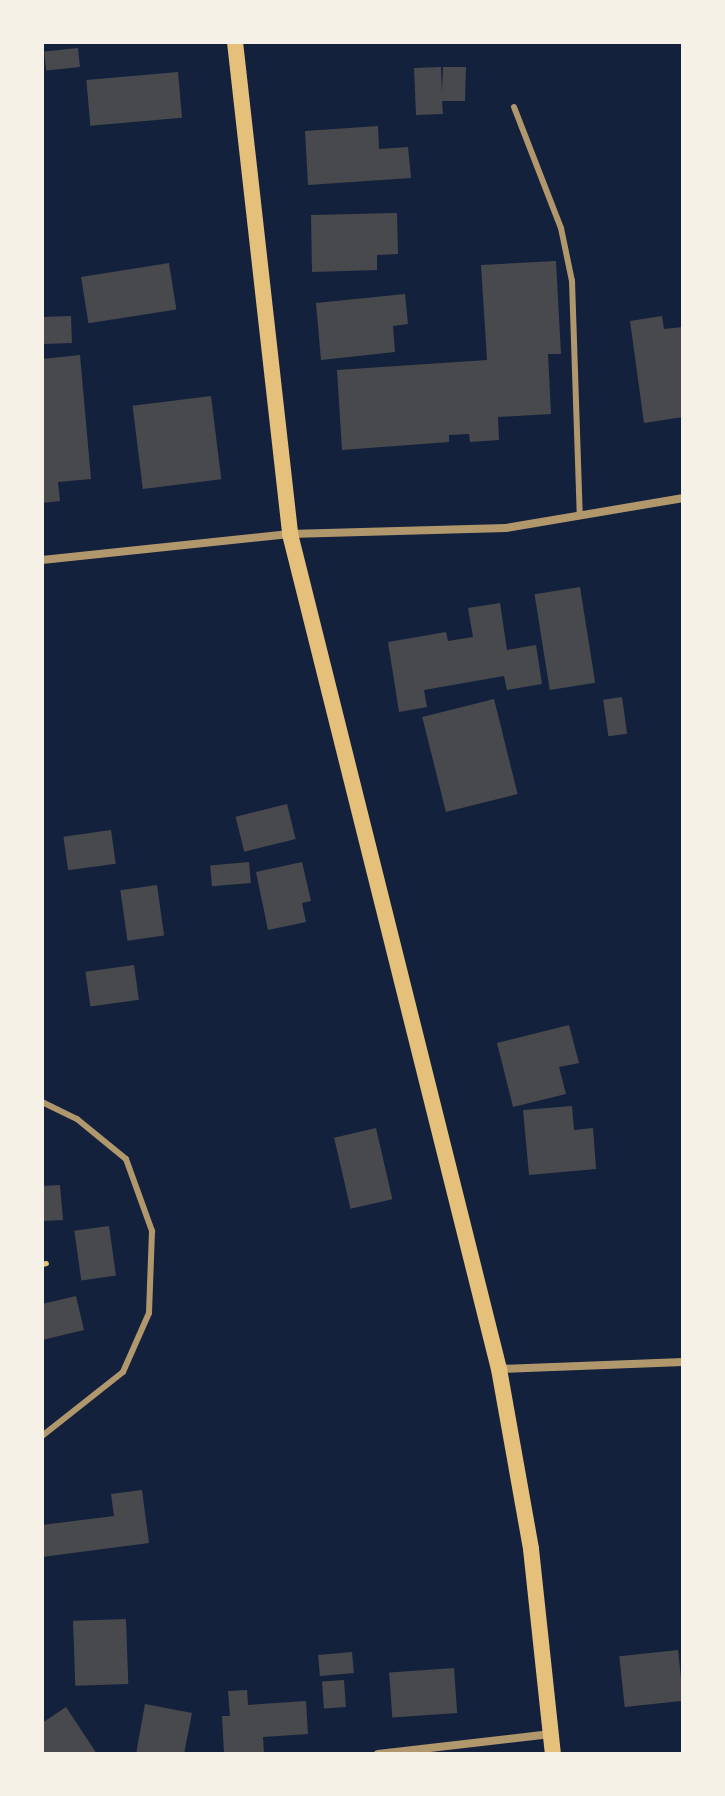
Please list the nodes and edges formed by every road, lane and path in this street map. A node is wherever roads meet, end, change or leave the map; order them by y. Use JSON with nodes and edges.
{"nodes":[{"id":1,"x":235,"y":42,"type":"edge"},
{"id":2,"x":514,"y":107,"type":"dead end"},
{"id":3,"x":683,"y":498,"type":"edge"},
{"id":4,"x":580,"y":516,"type":"junction"},
{"id":5,"x":290,"y":534,"type":"junction"},
{"id":6,"x":42,"y":560,"type":"edge"},
{"id":7,"x":42,"y":1102,"type":"edge"},
{"id":8,"x":683,"y":1362,"type":"edge"},
{"id":9,"x":499,"y":1369,"type":"junction"},
{"id":10,"x":42,"y":1436,"type":"edge"},
{"id":11,"x":552,"y":1734,"type":"junction"},
{"id":12,"x":378,"y":1754,"type":"edge"},
{"id":13,"x":553,"y":1754,"type":"edge"}],
"edges":[{"from":1,"to":5,"type":"main road"},
{"from":2,"to":4,"type":"lane"},
{"from":3,"to":4,"type":"street"},
{"from":4,"to":5,"type":"street"},
{"from":5,"to":6,"type":"street"},
{"from":5,"to":9,"type":"main road"},
{"from":7,"to":10,"type":"lane"},
{"from":8,"to":9,"type":"street"},
{"from":9,"to":11,"type":"main road"},
{"from":11,"to":12,"type":"street"},
{"from":11,"to":13,"type":"main road"}]}
